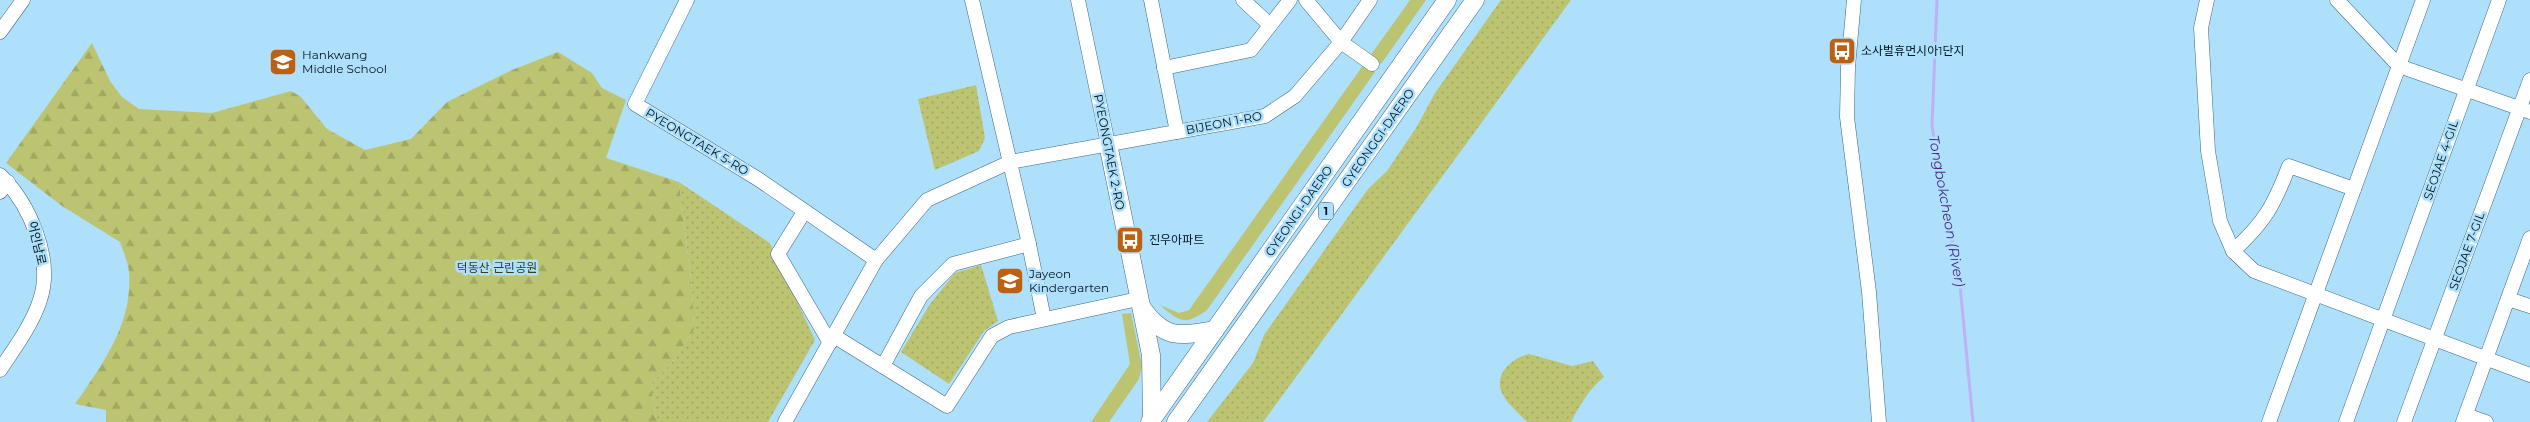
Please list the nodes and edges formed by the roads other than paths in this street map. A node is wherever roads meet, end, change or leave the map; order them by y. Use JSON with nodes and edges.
{"nodes":[{"id":1,"x":23,"y":0,"type":"edge"},
{"id":2,"x":687,"y":0,"type":"edge"},
{"id":3,"x":972,"y":0,"type":"edge"},
{"id":4,"x":1078,"y":0,"type":"edge"},
{"id":5,"x":1151,"y":0,"type":"edge"},
{"id":6,"x":1243,"y":0,"type":"edge"},
{"id":7,"x":1290,"y":0,"type":"edge"},
{"id":8,"x":1306,"y":0,"type":"edge"},
{"id":9,"x":1370,"y":0,"type":"edge"},
{"id":10,"x":1447,"y":0,"type":"edge"},
{"id":11,"x":1475,"y":0,"type":"edge"},
{"id":12,"x":1854,"y":0,"type":"edge"},
{"id":13,"x":2207,"y":0,"type":"edge"},
{"id":14,"x":2337,"y":0,"type":"edge"},
{"id":15,"x":2423,"y":0,"type":"edge"},
{"id":16,"x":2499,"y":0,"type":"edge"},
{"id":17,"x":1270,"y":24,"type":"junction"},
{"id":18,"x":0,"y":32,"type":"edge"},
{"id":19,"x":1341,"y":42,"type":"junction"},
{"id":20,"x":1372,"y":64,"type":"dead end"},
{"id":21,"x":2399,"y":66,"type":"junction"},
{"id":22,"x":1164,"y":68,"type":"junction"},
{"id":23,"x":2530,"y":80,"type":"edge"},
{"id":24,"x":2466,"y":89,"type":"junction"},
{"id":25,"x":2525,"y":110,"type":"edge"},
{"id":26,"x":1177,"y":132,"type":"junction"},
{"id":27,"x":1108,"y":144,"type":"junction"},
{"id":28,"x":1010,"y":162,"type":"junction"},
{"id":29,"x":3,"y":183,"type":"edge"},
{"id":30,"x":2354,"y":189,"type":"junction"},
{"id":31,"x":804,"y":212,"type":"junction"},
{"id":32,"x":2530,"y":238,"type":"edge"},
{"id":33,"x":1029,"y":244,"type":"junction"},
{"id":34,"x":2233,"y":251,"type":"junction"},
{"id":35,"x":876,"y":260,"type":"junction"},
{"id":36,"x":2316,"y":295,"type":"junction"},
{"id":37,"x":2508,"y":299,"type":"junction"},
{"id":38,"x":1138,"y":301,"type":"junction"},
{"id":39,"x":2530,"y":306,"type":"edge"},
{"id":40,"x":1044,"y":319,"type":"junction"},
{"id":41,"x":2384,"y":321,"type":"junction"},
{"id":42,"x":1215,"y":330,"type":"junction"},
{"id":43,"x":832,"y":339,"type":"junction"},
{"id":44,"x":2435,"y":340,"type":"junction"},
{"id":45,"x":2487,"y":359,"type":"junction"},
{"id":46,"x":883,"y":366,"type":"junction"},
{"id":47,"x":0,"y":370,"type":"edge"},
{"id":48,"x":2530,"y":375,"type":"edge"},
{"id":49,"x":2465,"y":418,"type":"edge"},
{"id":50,"x":1151,"y":421,"type":"edge"},
{"id":51,"x":785,"y":422,"type":"edge"},
{"id":52,"x":1176,"y":422,"type":"edge"},
{"id":53,"x":1879,"y":422,"type":"edge"},
{"id":54,"x":2269,"y":422,"type":"edge"},
{"id":55,"x":2346,"y":422,"type":"edge"},
{"id":56,"x":2404,"y":422,"type":"edge"},
{"id":57,"x":2486,"y":422,"type":"edge"}],
"edges":[{"from":1,"to":18,"type":"street"},
{"from":2,"to":31,"type":"street","name":"PYEONGTAEK 5-RO"},
{"from":3,"to":28,"type":"street"},
{"from":4,"to":27,"type":"street","name":"PYEONGTAEK 2-RO"},
{"from":5,"to":22,"type":"street"},
{"from":6,"to":17,"type":"street"},
{"from":7,"to":17,"type":"street"},
{"from":8,"to":19,"type":"street"},
{"from":9,"to":19,"type":"street","name":"BIJEON 1-RO"},
{"from":10,"to":42,"type":"main road","name":"GYEONGI-DAERO","number":"1"},
{"from":11,"to":52,"type":"main road","name":"GYEONGGI-DAERO","number":"1"},
{"from":12,"to":53,"type":"street"},
{"from":13,"to":34,"type":"street"},
{"from":14,"to":21,"type":"street"},
{"from":15,"to":21,"type":"street"},
{"from":16,"to":24,"type":"street","name":"SEOJAE 4-GIL"},
{"from":17,"to":22,"type":"street"},
{"from":19,"to":20,"type":"street"},
{"from":19,"to":26,"type":"street","name":"BIJEON 1-RO"},
{"from":21,"to":24,"type":"street"},
{"from":21,"to":30,"type":"street"},
{"from":22,"to":26,"type":"street"},
{"from":23,"to":25,"type":"street","name":"SEOJAE 7-GIL"},
{"from":24,"to":25,"type":"street"},
{"from":24,"to":41,"type":"street","name":"SEOJAE 4-GIL"},
{"from":25,"to":44,"type":"street","name":"SEOJAE 7-GIL"},
{"from":26,"to":27,"type":"street","name":"BIJEON 1-RO"},
{"from":27,"to":28,"type":"street"},
{"from":27,"to":38,"type":"main road","name":"PYEONGTAEK 2-RO"},
{"from":28,"to":33,"type":"street"},
{"from":28,"to":35,"type":"street"},
{"from":29,"to":47,"type":"street","name":"어인남로"},
{"from":30,"to":34,"type":"street"},
{"from":30,"to":36,"type":"street"},
{"from":31,"to":35,"type":"street","name":"PYEONGTAEK 5-RO"},
{"from":31,"to":43,"type":"street"},
{"from":32,"to":37,"type":"street"},
{"from":33,"to":40,"type":"street"},
{"from":33,"to":46,"type":"street"},
{"from":34,"to":36,"type":"street"},
{"from":35,"to":43,"type":"street"},
{"from":36,"to":41,"type":"street"},
{"from":36,"to":54,"type":"street"},
{"from":37,"to":39,"type":"street"},
{"from":37,"to":45,"type":"street"},
{"from":38,"to":40,"type":"street"},
{"from":38,"to":42,"type":"main road"},
{"from":38,"to":50,"type":"main road","name":"PYEONGTAEK 2-RO"},
{"from":40,"to":46,"type":"street"},
{"from":41,"to":44,"type":"street"},
{"from":41,"to":55,"type":"street","name":"SEOJAE 4-GIL"},
{"from":42,"to":50,"type":"main road","name":"GYEONGI-DAERO","number":"1"},
{"from":43,"to":46,"type":"street"},
{"from":43,"to":51,"type":"street"},
{"from":44,"to":45,"type":"street"},
{"from":44,"to":56,"type":"street","name":"SEOJAE 7-GIL"},
{"from":45,"to":48,"type":"street"},
{"from":45,"to":49,"type":"street"},
{"from":49,"to":57,"type":"street"}]}
